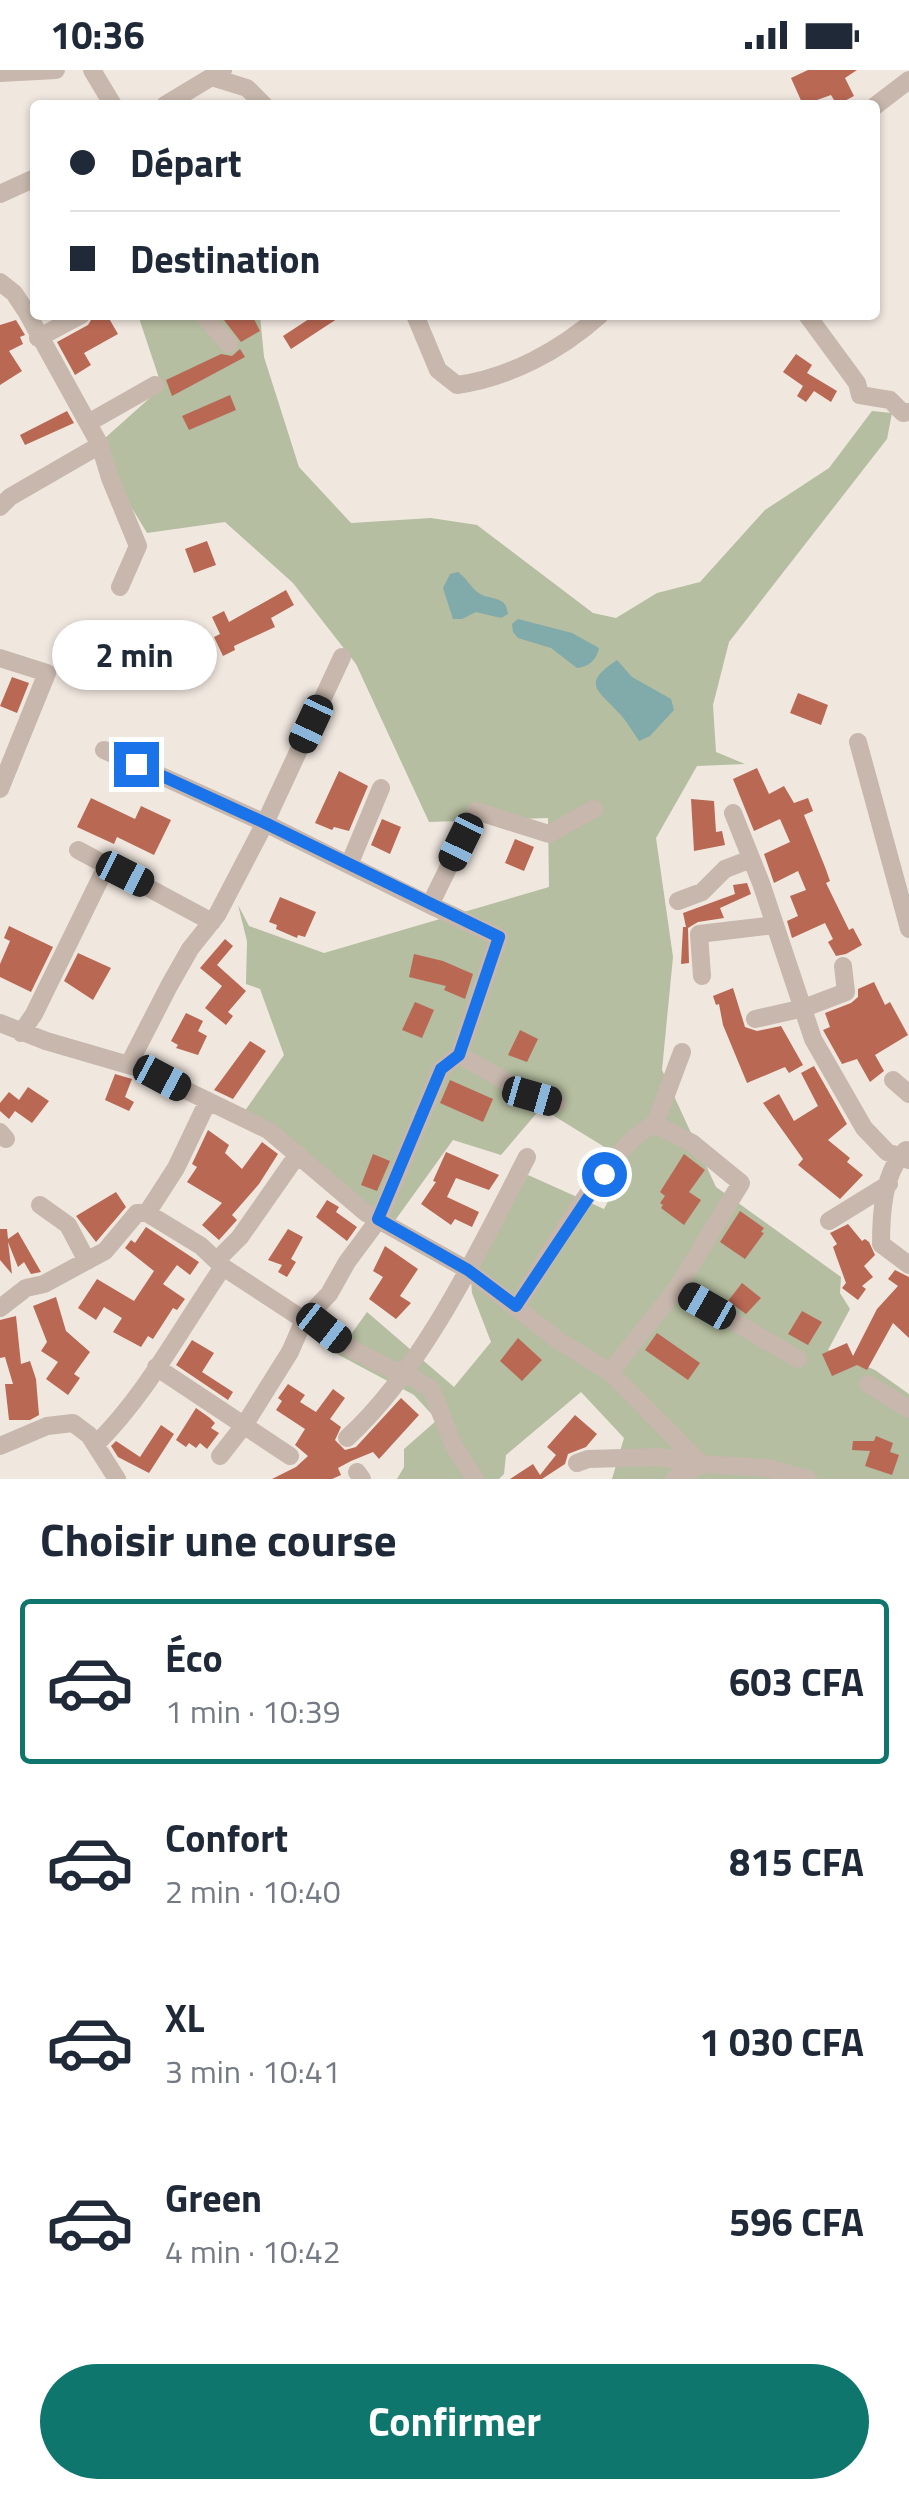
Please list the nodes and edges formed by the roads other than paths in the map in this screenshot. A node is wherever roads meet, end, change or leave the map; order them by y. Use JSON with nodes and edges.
{"nodes":[{"id":1,"x":56,"y":70,"type":"edge"},
{"id":2,"x":92,"y":70,"type":"edge"},
{"id":3,"x":0,"y":73,"type":"edge"},
{"id":4,"x":217,"y":74,"type":"edge"},
{"id":5,"x":249,"y":79,"type":"edge"},
{"id":6,"x":909,"y":80,"type":"edge"},
{"id":7,"x":110,"y":100,"type":"edge"},
{"id":8,"x":173,"y":100,"type":"edge"},
{"id":9,"x":880,"y":102,"type":"edge"},
{"id":10,"x":30,"y":180,"type":"edge"},
{"id":11,"x":0,"y":194,"type":"edge"},
{"id":12,"x":0,"y":282,"type":"edge"},
{"id":13,"x":72,"y":320,"type":"edge"},
{"id":14,"x":207,"y":320,"type":"edge"},
{"id":15,"x":417,"y":320,"type":"edge"},
{"id":16,"x":593,"y":320,"type":"edge"},
{"id":17,"x":811,"y":320,"type":"edge"},
{"id":18,"x":38,"y":338,"type":"junction"},
{"id":19,"x":228,"y":344,"type":"dead end"},
{"id":20,"x":154,"y":385,"type":"dead end"},
{"id":21,"x":909,"y":412,"type":"edge"},
{"id":22,"x":88,"y":423,"type":"junction"},
{"id":23,"x":100,"y":445,"type":"junction"},
{"id":24,"x":0,"y":507,"type":"edge"},
{"id":25,"x":120,"y":586,"type":"dead end"},
{"id":26,"x":342,"y":657,"type":"dead end"},
{"id":27,"x":0,"y":658,"type":"edge"},
{"id":28,"x":858,"y":742,"type":"dead end"},
{"id":29,"x":104,"y":750,"type":"dead end"},
{"id":30,"x":5,"y":764,"type":"edge"},
{"id":31,"x":0,"y":788,"type":"edge"},
{"id":32,"x":381,"y":788,"type":"dead end"},
{"id":33,"x":594,"y":809,"type":"dead end"},
{"id":34,"x":733,"y":813,"type":"dead end"},
{"id":35,"x":265,"y":823,"type":"junction"},
{"id":36,"x":78,"y":850,"type":"dead end"},
{"id":37,"x":751,"y":859,"type":"junction"},
{"id":38,"x":107,"y":864,"type":"junction"},
{"id":39,"x":349,"y":866,"type":"junction"},
{"id":40,"x":678,"y":901,"type":"dead end"},
{"id":41,"x":430,"y":905,"type":"junction"},
{"id":42,"x":908,"y":921,"type":"edge"},
{"id":43,"x":212,"y":922,"type":"junction"},
{"id":44,"x":775,"y":925,"type":"junction"},
{"id":45,"x":843,"y":966,"type":"dead end"},
{"id":46,"x":702,"y":976,"type":"dead end"},
{"id":47,"x":804,"y":1008,"type":"junction"},
{"id":48,"x":755,"y":1019,"type":"dead end"},
{"id":49,"x":0,"y":1023,"type":"edge"},
{"id":50,"x":21,"y":1032,"type":"junction"},
{"id":51,"x":682,"y":1052,"type":"dead end"},
{"id":52,"x":459,"y":1055,"type":"junction"},
{"id":53,"x":129,"y":1064,"type":"junction"},
{"id":54,"x":893,"y":1080,"type":"dead end"},
{"id":55,"x":909,"y":1094,"type":"edge"},
{"id":56,"x":208,"y":1101,"type":"junction"},
{"id":57,"x":557,"y":1104,"type":"dead end"},
{"id":58,"x":655,"y":1124,"type":"junction"},
{"id":59,"x":298,"y":1154,"type":"junction"},
{"id":60,"x":906,"y":1155,"type":"edge"},
{"id":61,"x":527,"y":1157,"type":"dead end"},
{"id":62,"x":888,"y":1184,"type":"junction"},
{"id":63,"x":40,"y":1206,"type":"dead end"},
{"id":64,"x":147,"y":1213,"type":"junction"},
{"id":65,"x":378,"y":1219,"type":"junction"},
{"id":66,"x":829,"y":1221,"type":"dead end"},
{"id":67,"x":87,"y":1261,"type":"junction"},
{"id":68,"x":220,"y":1264,"type":"junction"},
{"id":69,"x":909,"y":1264,"type":"edge"},
{"id":70,"x":468,"y":1270,"type":"junction"},
{"id":71,"x":676,"y":1288,"type":"junction"},
{"id":72,"x":516,"y":1306,"type":"junction"},
{"id":73,"x":0,"y":1308,"type":"edge"},
{"id":74,"x":304,"y":1320,"type":"junction"},
{"id":75,"x":798,"y":1359,"type":"dead end"},
{"id":76,"x":156,"y":1368,"type":"junction"},
{"id":77,"x":404,"y":1372,"type":"junction"},
{"id":78,"x":610,"y":1372,"type":"junction"},
{"id":79,"x":868,"y":1384,"type":"dead end"},
{"id":80,"x":909,"y":1410,"type":"edge"},
{"id":81,"x":245,"y":1424,"type":"junction"},
{"id":82,"x":348,"y":1438,"type":"dead end"},
{"id":83,"x":96,"y":1444,"type":"junction"},
{"id":84,"x":0,"y":1446,"type":"edge"},
{"id":85,"x":220,"y":1456,"type":"dead end"},
{"id":86,"x":290,"y":1456,"type":"dead end"},
{"id":87,"x":577,"y":1463,"type":"dead end"},
{"id":88,"x":702,"y":1464,"type":"junction"},
{"id":89,"x":117,"y":1479,"type":"edge"},
{"id":90,"x":475,"y":1479,"type":"edge"},
{"id":91,"x":674,"y":1479,"type":"edge"},
{"id":92,"x":808,"y":1479,"type":"edge"}],
"edges":[{"from":1,"to":3,"type":"street"},
{"from":2,"to":7,"type":"street"},
{"from":4,"to":5,"type":"street"},
{"from":4,"to":8,"type":"street"},
{"from":6,"to":9,"type":"street"},
{"from":10,"to":11,"type":"street"},
{"from":12,"to":18,"type":"street"},
{"from":13,"to":18,"type":"street"},
{"from":14,"to":19,"type":"street"},
{"from":15,"to":16,"type":"street"},
{"from":17,"to":21,"type":"street"},
{"from":18,"to":22,"type":"street"},
{"from":20,"to":22,"type":"street"},
{"from":22,"to":23,"type":"street"},
{"from":23,"to":24,"type":"street"},
{"from":23,"to":25,"type":"street"},
{"from":26,"to":35,"type":"street"},
{"from":27,"to":30,"type":"street"},
{"from":28,"to":42,"type":"street"},
{"from":29,"to":35,"type":"street"},
{"from":30,"to":31,"type":"street"},
{"from":32,"to":39,"type":"street"},
{"from":33,"to":41,"type":"street"},
{"from":34,"to":37,"type":"street"},
{"from":35,"to":39,"type":"street"},
{"from":35,"to":43,"type":"street"},
{"from":36,"to":38,"type":"street"},
{"from":37,"to":40,"type":"street"},
{"from":37,"to":44,"type":"street"},
{"from":38,"to":43,"type":"street"},
{"from":38,"to":50,"type":"street"},
{"from":39,"to":41,"type":"street"},
{"from":41,"to":52,"type":"street"},
{"from":43,"to":53,"type":"street"},
{"from":44,"to":46,"type":"street"},
{"from":44,"to":47,"type":"street"},
{"from":45,"to":47,"type":"street"},
{"from":47,"to":48,"type":"street"},
{"from":47,"to":60,"type":"street"},
{"from":49,"to":50,"type":"street"},
{"from":50,"to":53,"type":"street"},
{"from":51,"to":58,"type":"street"},
{"from":52,"to":57,"type":"street"},
{"from":52,"to":65,"type":"street"},
{"from":53,"to":56,"type":"street"},
{"from":54,"to":55,"type":"street"},
{"from":56,"to":59,"type":"street"},
{"from":56,"to":64,"type":"street"},
{"from":58,"to":71,"type":"street"},
{"from":58,"to":72,"type":"street"},
{"from":59,"to":65,"type":"street"},
{"from":59,"to":68,"type":"street"},
{"from":60,"to":62,"type":"street"},
{"from":61,"to":70,"type":"street"},
{"from":62,"to":66,"type":"street"},
{"from":62,"to":69,"type":"street"},
{"from":63,"to":67,"type":"street"},
{"from":64,"to":67,"type":"street"},
{"from":64,"to":68,"type":"street"},
{"from":65,"to":70,"type":"street"},
{"from":65,"to":74,"type":"street"},
{"from":67,"to":73,"type":"street"},
{"from":68,"to":74,"type":"street"},
{"from":68,"to":76,"type":"street"},
{"from":70,"to":72,"type":"street"},
{"from":70,"to":77,"type":"street"},
{"from":71,"to":75,"type":"street"},
{"from":71,"to":78,"type":"street"},
{"from":72,"to":78,"type":"street"},
{"from":74,"to":77,"type":"street"},
{"from":74,"to":81,"type":"street"},
{"from":76,"to":81,"type":"street"},
{"from":76,"to":83,"type":"street"},
{"from":77,"to":82,"type":"street"},
{"from":77,"to":90,"type":"street"},
{"from":78,"to":88,"type":"street"},
{"from":79,"to":80,"type":"street"},
{"from":81,"to":85,"type":"street"},
{"from":81,"to":86,"type":"street"},
{"from":83,"to":84,"type":"street"},
{"from":83,"to":89,"type":"street"},
{"from":87,"to":88,"type":"street"},
{"from":88,"to":91,"type":"street"},
{"from":88,"to":92,"type":"street"}]}
